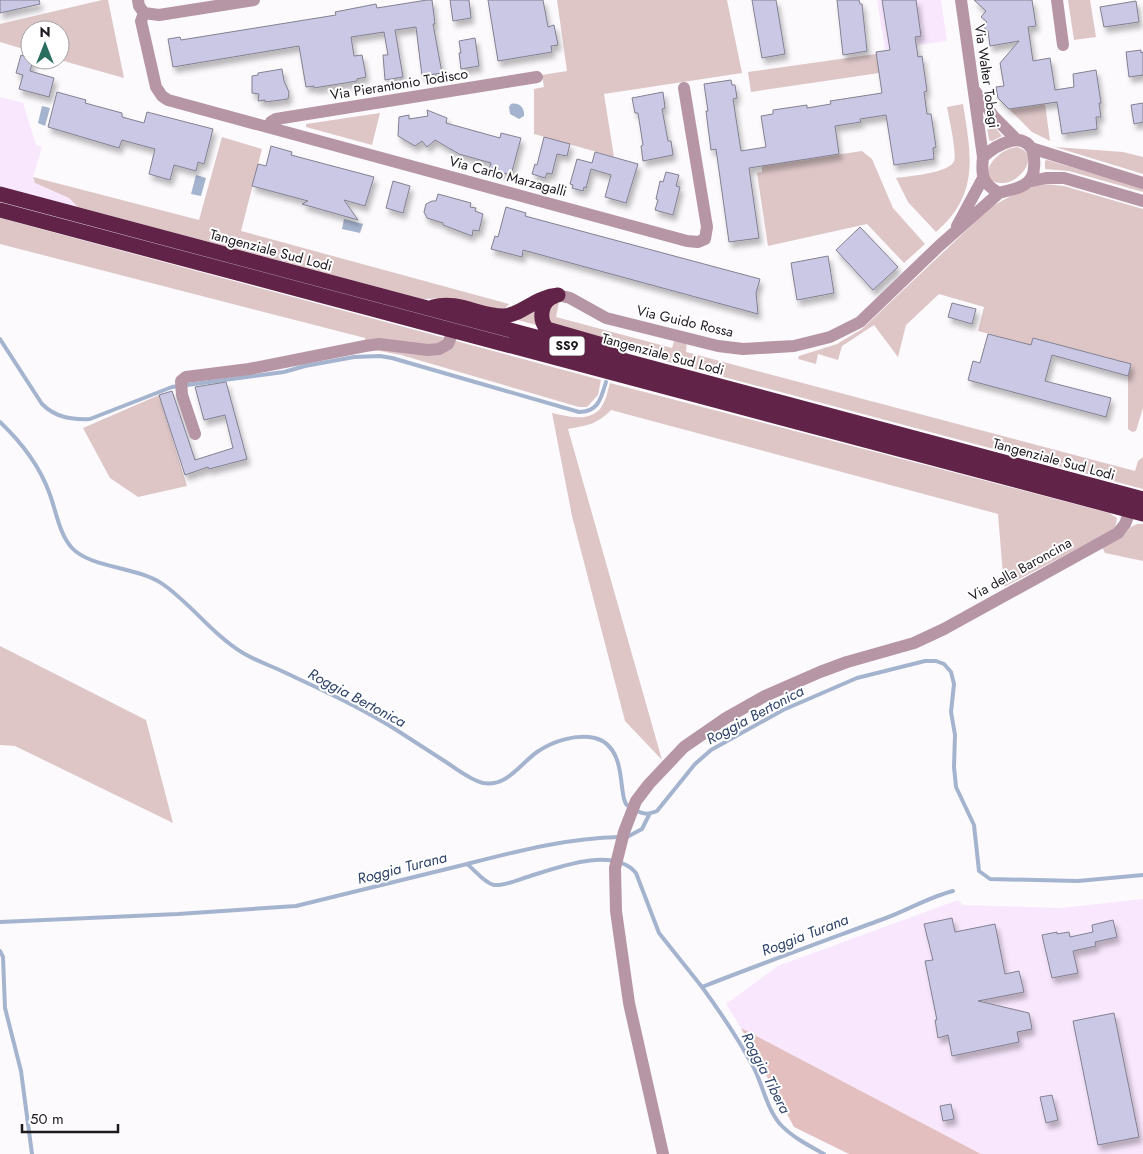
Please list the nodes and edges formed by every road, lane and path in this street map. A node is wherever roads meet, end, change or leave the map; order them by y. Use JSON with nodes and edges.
{"nodes":[{"id":1,"x":138,"y":0,"type":"edge"},
{"id":2,"x":254,"y":0,"type":"edge"},
{"id":3,"x":961,"y":0,"type":"edge"},
{"id":4,"x":1056,"y":0,"type":"edge"},
{"id":5,"x":144,"y":13,"type":"junction"},
{"id":6,"x":1064,"y":45,"type":"dead end"},
{"id":7,"x":537,"y":77,"type":"dead end"},
{"id":8,"x":684,"y":88,"type":"dead end"},
{"id":9,"x":974,"y":90,"type":"junction"},
{"id":10,"x":269,"y":126,"type":"junction"},
{"id":11,"x":1017,"y":140,"type":"junction"},
{"id":12,"x":1031,"y":148,"type":"junction"},
{"id":13,"x":983,"y":157,"type":"junction"},
{"id":14,"x":983,"y":178,"type":"junction"},
{"id":15,"x":1028,"y":182,"type":"junction"},
{"id":16,"x":1143,"y":182,"type":"edge"},
{"id":17,"x":999,"y":193,"type":"junction"},
{"id":18,"x":0,"y":194,"type":"edge"},
{"id":19,"x":1143,"y":200,"type":"edge"},
{"id":20,"x":0,"y":210,"type":"edge"},
{"id":21,"x":952,"y":235,"type":"junction"},
{"id":22,"x":558,"y":295,"type":"junction"},
{"id":23,"x":427,"y":309,"type":"junction"},
{"id":24,"x":453,"y":331,"type":"junction"},
{"id":25,"x":630,"y":362,"type":"junction"},
{"id":26,"x":195,"y":434,"type":"dead end"},
{"id":27,"x":1143,"y":499,"type":"edge"},
{"id":28,"x":1137,"y":512,"type":"edge"},
{"id":29,"x":663,"y":1154,"type":"edge"}],
"edges":[{"from":1,"to":5,"type":"street"},
{"from":2,"to":5,"type":"street"},
{"from":3,"to":9,"type":"street","name":"Via Walter Tobagi"},
{"from":4,"to":6,"type":"street"},
{"from":5,"to":10,"type":"street","name":"Via Carlo Marzagalli"},
{"from":7,"to":10,"type":"street","name":"Via Pierantonio Todisco"},
{"from":8,"to":10,"type":"street","name":"Via Carlo Marzagalli"},
{"from":9,"to":11,"type":"street"},
{"from":9,"to":13,"type":"street","name":"Via Walter Tobagi"},
{"from":11,"to":12,"type":"street"},
{"from":11,"to":13,"type":"street"},
{"from":12,"to":15,"type":"street"},
{"from":12,"to":16,"type":"street"},
{"from":13,"to":14,"type":"street"},
{"from":14,"to":17,"type":"street"},
{"from":14,"to":21,"type":"street","name":"Via Guido Rossa"},
{"from":15,"to":17,"type":"street"},
{"from":15,"to":19,"type":"street"},
{"from":17,"to":21,"type":"street","name":"Via Guido Rossa"},
{"from":18,"to":23,"type":"highway","name":"Tangenziale Sud Lodi","number":"SS9"},
{"from":20,"to":24,"type":"highway","number":"SS9"},
{"from":21,"to":22,"type":"street","name":"Via Guido Rossa"},
{"from":22,"to":23,"type":"highway"},
{"from":22,"to":25,"type":"highway"},
{"from":23,"to":25,"type":"highway","name":"Tangenziale Sud Lodi","number":"SS9"},
{"from":24,"to":26,"type":"street"},
{"from":24,"to":28,"type":"highway","number":"SS9"},
{"from":25,"to":27,"type":"highway","name":"Tangenziale Sud Lodi","number":"SS9"},
{"from":28,"to":29,"type":"street","name":"Via della Baroncina"}]}
